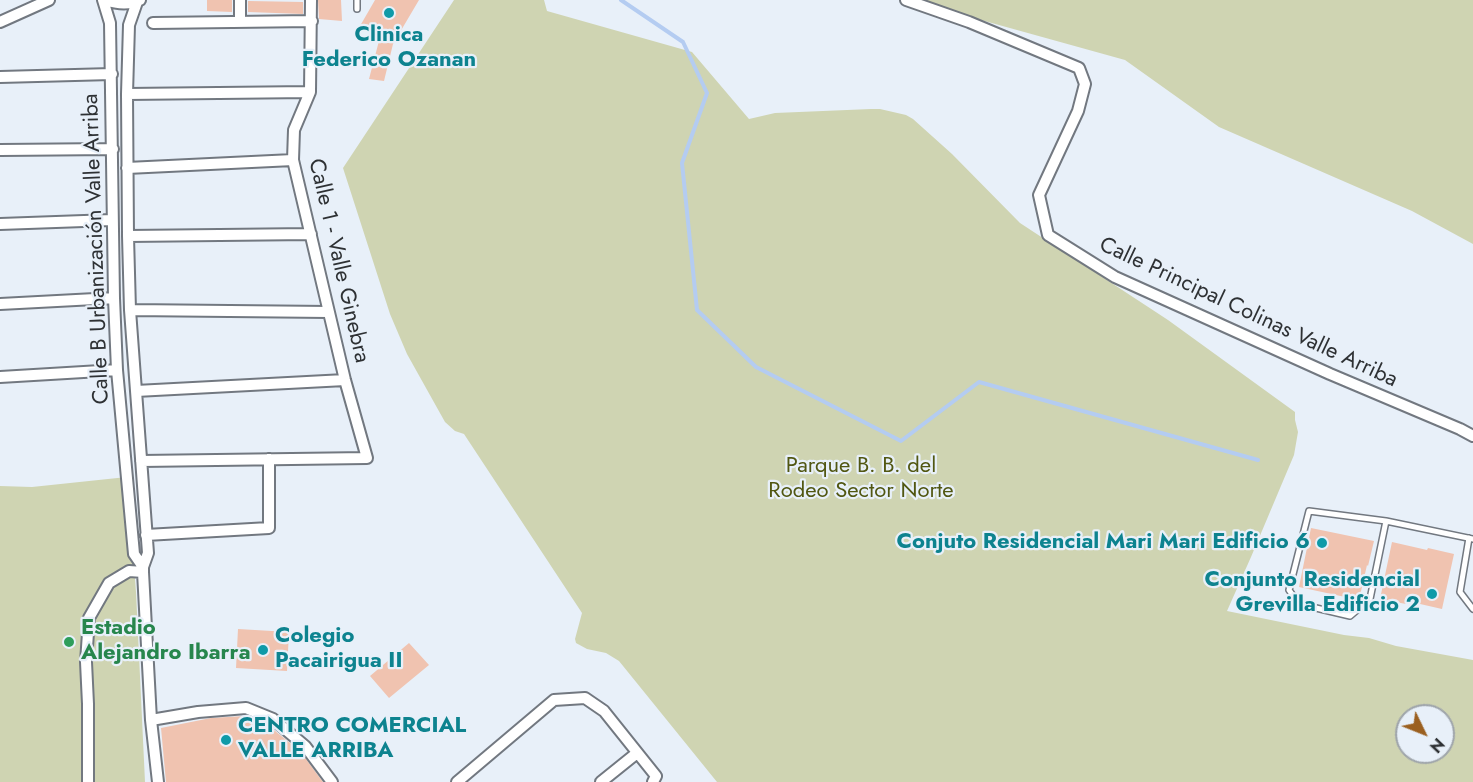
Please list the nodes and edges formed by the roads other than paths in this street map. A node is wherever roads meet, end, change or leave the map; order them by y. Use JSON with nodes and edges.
{"nodes":[{"id":1,"x":50,"y":0,"type":"edge"},
{"id":2,"x":104,"y":0,"type":"edge"},
{"id":3,"x":240,"y":0,"type":"edge"},
{"id":4,"x":311,"y":0,"type":"edge"},
{"id":5,"x":357,"y":0,"type":"edge"},
{"id":6,"x":906,"y":0,"type":"edge"},
{"id":7,"x":139,"y":1,"type":"edge"},
{"id":8,"x":357,"y":9,"type":"dead end"},
{"id":9,"x":240,"y":21,"type":"junction"},
{"id":10,"x":312,"y":21,"type":"junction"},
{"id":11,"x":0,"y":22,"type":"edge"},
{"id":12,"x":153,"y":22,"type":"dead end"},
{"id":13,"x":112,"y":74,"type":"junction"},
{"id":14,"x":0,"y":77,"type":"edge"},
{"id":15,"x":310,"y":92,"type":"junction"},
{"id":16,"x":126,"y":94,"type":"junction"},
{"id":17,"x":113,"y":149,"type":"junction"},
{"id":18,"x":0,"y":150,"type":"edge"},
{"id":19,"x":293,"y":160,"type":"junction"},
{"id":20,"x":128,"y":168,"type":"junction"},
{"id":21,"x":112,"y":219,"type":"junction"},
{"id":22,"x":0,"y":224,"type":"edge"},
{"id":23,"x":311,"y":234,"type":"junction"},
{"id":24,"x":128,"y":236,"type":"junction"},
{"id":25,"x":114,"y":297,"type":"junction"},
{"id":26,"x":0,"y":304,"type":"edge"},
{"id":27,"x":130,"y":310,"type":"junction"},
{"id":28,"x":329,"y":312,"type":"junction"},
{"id":29,"x":117,"y":370,"type":"junction"},
{"id":30,"x":0,"y":377,"type":"edge"},
{"id":31,"x":345,"y":380,"type":"junction"},
{"id":32,"x":135,"y":391,"type":"junction"},
{"id":33,"x":1473,"y":436,"type":"edge"},
{"id":34,"x":269,"y":459,"type":"junction"},
{"id":35,"x":141,"y":461,"type":"junction"},
{"id":36,"x":1386,"y":521,"type":"junction"},
{"id":37,"x":146,"y":535,"type":"junction"},
{"id":38,"x":1471,"y":539,"type":"edge"},
{"id":39,"x":143,"y":570,"type":"junction"},
{"id":40,"x":1473,"y":609,"type":"edge"},
{"id":41,"x":152,"y":720,"type":"junction"},
{"id":42,"x":637,"y":753,"type":"junction"},
{"id":43,"x":88,"y":782,"type":"edge"},
{"id":44,"x":158,"y":782,"type":"edge"},
{"id":45,"x":332,"y":782,"type":"edge"},
{"id":46,"x":457,"y":782,"type":"edge"},
{"id":47,"x":601,"y":782,"type":"edge"},
{"id":48,"x":653,"y":782,"type":"edge"}],
"edges":[{"from":1,"to":11,"type":"street"},
{"from":2,"to":7,"type":"street"},
{"from":2,"to":13,"type":"street","name":"Calle B Urbanización Valle Arriba"},
{"from":3,"to":9,"type":"street"},
{"from":4,"to":10,"type":"street","name":"Calle 1 - Valle Ginebra"},
{"from":5,"to":8,"type":"lane"},
{"from":6,"to":33,"type":"street","name":"Calle Principal Colinas Valle Arriba"},
{"from":7,"to":16,"type":"street","name":"Calle B Urbanización Valle Arriba"},
{"from":9,"to":10,"type":"street"},
{"from":9,"to":12,"type":"street"},
{"from":10,"to":15,"type":"street","name":"Calle 1 - Valle Ginebra"},
{"from":13,"to":14,"type":"street"},
{"from":13,"to":17,"type":"street","name":"Calle B Urbanización Valle Arriba"},
{"from":15,"to":16,"type":"street"},
{"from":15,"to":19,"type":"street","name":"Calle 1 - Valle Ginebra"},
{"from":16,"to":20,"type":"street","name":"Calle B Urbanización Valle Arriba"},
{"from":17,"to":18,"type":"street"},
{"from":17,"to":21,"type":"street","name":"Calle B Urbanización Valle Arriba"},
{"from":19,"to":20,"type":"street"},
{"from":19,"to":23,"type":"street","name":"Calle 1 - Valle Ginebra"},
{"from":20,"to":24,"type":"street","name":"Calle B Urbanización Valle Arriba"},
{"from":21,"to":22,"type":"street"},
{"from":21,"to":25,"type":"street","name":"Calle B Urbanización Valle Arriba"},
{"from":23,"to":24,"type":"street"},
{"from":23,"to":28,"type":"street","name":"Calle 1 - Valle Ginebra"},
{"from":24,"to":27,"type":"street","name":"Calle B Urbanización Valle Arriba"},
{"from":25,"to":26,"type":"street"},
{"from":25,"to":29,"type":"street","name":"Calle B Urbanización Valle Arriba"},
{"from":27,"to":28,"type":"street"},
{"from":27,"to":32,"type":"street","name":"Calle B Urbanización Valle Arriba"},
{"from":28,"to":31,"type":"street","name":"Calle 1 - Valle Ginebra"},
{"from":29,"to":30,"type":"street"},
{"from":29,"to":39,"type":"street","name":"Calle B Urbanización Valle Arriba"},
{"from":31,"to":32,"type":"street"},
{"from":31,"to":34,"type":"street","name":"Calle 1 - Valle Ginebra"},
{"from":32,"to":35,"type":"street","name":"Calle B Urbanización Valle Arriba"},
{"from":34,"to":35,"type":"street"},
{"from":34,"to":37,"type":"street"},
{"from":35,"to":37,"type":"street","name":"Calle B Urbanización Valle Arriba"},
{"from":36,"to":36,"type":"lane"},
{"from":36,"to":38,"type":"lane"},
{"from":37,"to":39,"type":"street","name":"Calle B Urbanización Valle Arriba"},
{"from":38,"to":40,"type":"lane"},
{"from":39,"to":41,"type":"street","name":"Calle B Urbanización Valle Arriba"},
{"from":39,"to":43,"type":"street"},
{"from":41,"to":44,"type":"street","name":"Calle B Urbanización Valle Arriba"},
{"from":41,"to":45,"type":"street"},
{"from":42,"to":46,"type":"street"},
{"from":42,"to":47,"type":"street"},
{"from":42,"to":48,"type":"street"}]}
